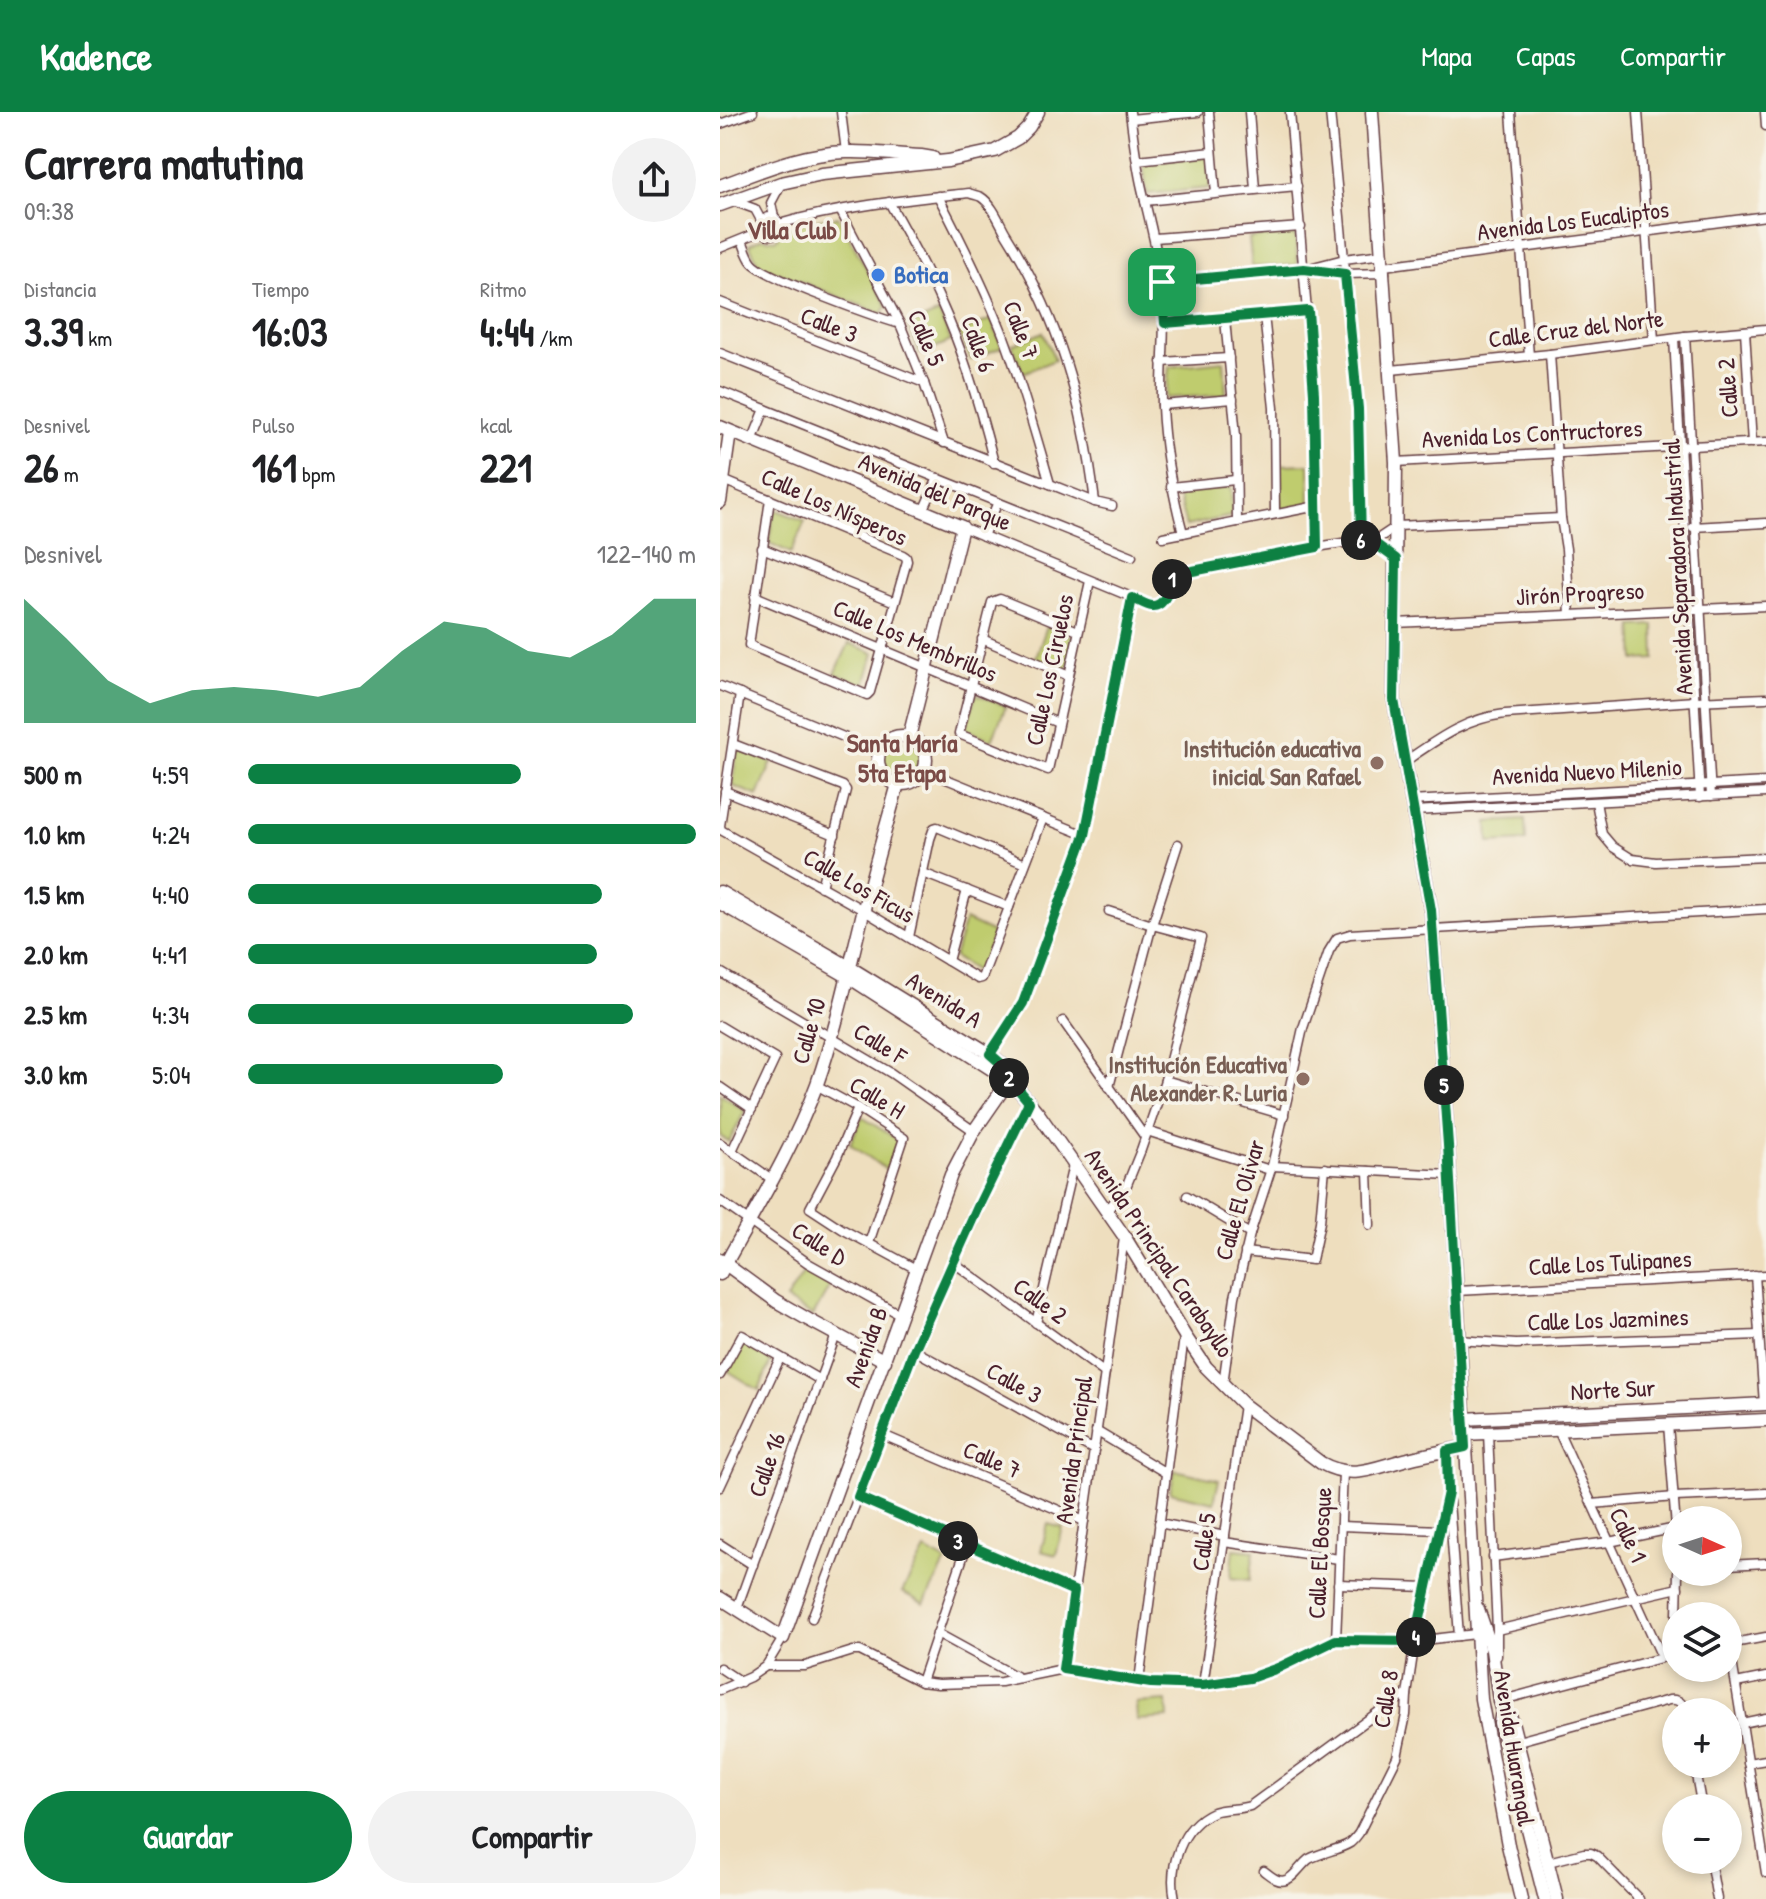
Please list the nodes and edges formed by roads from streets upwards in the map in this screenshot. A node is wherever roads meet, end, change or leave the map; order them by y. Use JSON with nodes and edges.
{"nodes":[{"id":1,"x":753,"y":112,"type":"edge"},
{"id":2,"x":841,"y":112,"type":"edge"},
{"id":3,"x":1038,"y":112,"type":"edge"},
{"id":4,"x":1198,"y":112,"type":"edge"},
{"id":5,"x":1209,"y":112,"type":"edge"},
{"id":6,"x":1249,"y":112,"type":"edge"},
{"id":7,"x":1290,"y":112,"type":"edge"},
{"id":8,"x":1330,"y":112,"type":"edge"},
{"id":9,"x":1372,"y":112,"type":"edge"},
{"id":10,"x":1511,"y":112,"type":"edge"},
{"id":11,"x":1638,"y":112,"type":"edge"},
{"id":12,"x":1765,"y":112,"type":"edge"},
{"id":13,"x":1130,"y":115,"type":"edge"},
{"id":14,"x":720,"y":124,"type":"edge"},
{"id":15,"x":1766,"y":126,"type":"edge"},
{"id":16,"x":846,"y":152,"type":"junction"},
{"id":17,"x":1212,"y":152,"type":"junction"},
{"id":18,"x":820,"y":155,"type":"junction"},
{"id":19,"x":1137,"y":160,"type":"junction"},
{"id":20,"x":948,"y":161,"type":"junction"},
{"id":21,"x":822,"y":174,"type":"junction"},
{"id":22,"x":781,"y":183,"type":"junction"},
{"id":23,"x":720,"y":186,"type":"edge"},
{"id":24,"x":1297,"y":186,"type":"junction"},
{"id":25,"x":1255,"y":189,"type":"junction"},
{"id":26,"x":1216,"y":193,"type":"junction"},
{"id":27,"x":938,"y":196,"type":"junction"},
{"id":28,"x":1145,"y":201,"type":"junction"},
{"id":29,"x":889,"y":202,"type":"junction"},
{"id":30,"x":726,"y":203,"type":"edge"},
{"id":31,"x":771,"y":203,"type":"junction"},
{"id":32,"x":755,"y":209,"type":"junction"},
{"id":33,"x":840,"y":210,"type":"junction"},
{"id":34,"x":1766,"y":216,"type":"edge"},
{"id":35,"x":777,"y":221,"type":"junction"},
{"id":36,"x":762,"y":226,"type":"junction"},
{"id":37,"x":1301,"y":227,"type":"junction"},
{"id":38,"x":1646,"y":232,"type":"junction"},
{"id":39,"x":1155,"y":238,"type":"junction"},
{"id":40,"x":742,"y":240,"type":"junction"},
{"id":41,"x":720,"y":248,"type":"edge"},
{"id":42,"x":1521,"y":248,"type":"junction"},
{"id":43,"x":1344,"y":259,"type":"junction"},
{"id":44,"x":1384,"y":264,"type":"junction"},
{"id":45,"x":1304,"y":269,"type":"junction"},
{"id":46,"x":1345,"y":274,"type":"junction"},
{"id":47,"x":1162,"y":282,"type":"junction"},
{"id":48,"x":720,"y":302,"type":"edge"},
{"id":49,"x":1308,"y":311,"type":"junction"},
{"id":50,"x":1264,"y":315,"type":"junction"},
{"id":51,"x":1225,"y":319,"type":"junction"},
{"id":52,"x":1165,"y":323,"type":"junction"},
{"id":53,"x":900,"y":324,"type":"junction"},
{"id":54,"x":1766,"y":329,"type":"edge"},
{"id":55,"x":1745,"y":331,"type":"junction"},
{"id":56,"x":1685,"y":336,"type":"junction"},
{"id":57,"x":1674,"y":338,"type":"junction"},
{"id":58,"x":1654,"y":340,"type":"junction"},
{"id":59,"x":720,"y":353,"type":"edge"},
{"id":60,"x":1550,"y":354,"type":"junction"},
{"id":61,"x":1529,"y":356,"type":"junction"},
{"id":62,"x":1229,"y":358,"type":"junction"},
{"id":63,"x":1162,"y":362,"type":"junction"},
{"id":64,"x":1391,"y":370,"type":"junction"},
{"id":65,"x":924,"y":383,"type":"junction"},
{"id":66,"x":720,"y":391,"type":"edge"},
{"id":67,"x":1233,"y":399,"type":"junction"},
{"id":68,"x":1162,"y":405,"type":"junction"},
{"id":69,"x":765,"y":409,"type":"junction"},
{"id":70,"x":725,"y":430,"type":"edge"},
{"id":71,"x":752,"y":441,"type":"junction"},
{"id":72,"x":1766,"y":442,"type":"edge"},
{"id":73,"x":944,"y":443,"type":"junction"},
{"id":74,"x":1752,"y":443,"type":"junction"},
{"id":75,"x":1692,"y":445,"type":"junction"},
{"id":76,"x":1680,"y":446,"type":"junction"},
{"id":77,"x":1558,"y":453,"type":"junction"},
{"id":78,"x":1396,"y":462,"type":"junction"},
{"id":79,"x":994,"y":463,"type":"junction"},
{"id":80,"x":938,"y":478,"type":"junction"},
{"id":81,"x":723,"y":480,"type":"junction"},
{"id":82,"x":1235,"y":480,"type":"junction"},
{"id":83,"x":1050,"y":484,"type":"junction"},
{"id":84,"x":1171,"y":487,"type":"junction"},
{"id":85,"x":770,"y":499,"type":"junction"},
{"id":86,"x":720,"y":502,"type":"edge"},
{"id":87,"x":998,"y":502,"type":"junction"},
{"id":88,"x":1095,"y":502,"type":"junction"},
{"id":89,"x":1112,"y":506,"type":"dead end"},
{"id":90,"x":1317,"y":506,"type":"junction"},
{"id":91,"x":923,"y":511,"type":"junction"},
{"id":92,"x":1275,"y":514,"type":"junction"},
{"id":93,"x":1561,"y":518,"type":"junction"},
{"id":94,"x":1237,"y":522,"type":"junction"},
{"id":95,"x":1766,"y":523,"type":"edge"},
{"id":96,"x":1397,"y":526,"type":"junction"},
{"id":97,"x":962,"y":527,"type":"junction"},
{"id":98,"x":1685,"y":527,"type":"junction"},
{"id":99,"x":1696,"y":527,"type":"junction"},
{"id":100,"x":1183,"y":533,"type":"junction"},
{"id":101,"x":983,"y":536,"type":"junction"},
{"id":102,"x":1163,"y":537,"type":"dead end"},
{"id":103,"x":1361,"y":540,"type":"junction"},
{"id":104,"x":1373,"y":542,"type":"junction"},
{"id":105,"x":1317,"y":547,"type":"junction"},
{"id":106,"x":762,"y":548,"type":"junction"},
{"id":107,"x":1132,"y":556,"type":"dead end"},
{"id":108,"x":1396,"y":559,"type":"junction"},
{"id":109,"x":1090,"y":581,"type":"junction"},
{"id":110,"x":755,"y":596,"type":"junction"},
{"id":111,"x":1132,"y":598,"type":"junction"},
{"id":112,"x":895,"y":602,"type":"junction"},
{"id":113,"x":1766,"y":606,"type":"edge"},
{"id":114,"x":1689,"y":609,"type":"junction"},
{"id":115,"x":1701,"y":609,"type":"junction"},
{"id":116,"x":1570,"y":614,"type":"junction"},
{"id":117,"x":1395,"y":623,"type":"junction"},
{"id":118,"x":1078,"y":631,"type":"junction"},
{"id":119,"x":982,"y":639,"type":"junction"},
{"id":120,"x":882,"y":649,"type":"junction"},
{"id":121,"x":926,"y":667,"type":"junction"},
{"id":122,"x":1069,"y":676,"type":"junction"},
{"id":123,"x":720,"y":686,"type":"edge"},
{"id":124,"x":970,"y":686,"type":"junction"},
{"id":125,"x":740,"y":694,"type":"junction"},
{"id":126,"x":1766,"y":698,"type":"edge"},
{"id":127,"x":1706,"y":700,"type":"junction"},
{"id":128,"x":1695,"y":701,"type":"junction"},
{"id":129,"x":1058,"y":723,"type":"junction"},
{"id":130,"x":909,"y":737,"type":"junction"},
{"id":131,"x":733,"y":744,"type":"junction"},
{"id":132,"x":880,"y":752,"type":"junction"},
{"id":133,"x":1404,"y":762,"type":"junction"},
{"id":134,"x":924,"y":770,"type":"junction"},
{"id":135,"x":1766,"y":782,"type":"edge"},
{"id":136,"x":898,"y":784,"type":"junction"},
{"id":137,"x":1711,"y":785,"type":"junction"},
{"id":138,"x":1699,"y":786,"type":"junction"},
{"id":139,"x":725,"y":791,"type":"junction"},
{"id":140,"x":1766,"y":793,"type":"edge"},
{"id":141,"x":1711,"y":796,"type":"junction"},
{"id":142,"x":1700,"y":797,"type":"junction"},
{"id":143,"x":1596,"y":802,"type":"junction"},
{"id":144,"x":1412,"y":806,"type":"junction"},
{"id":145,"x":1043,"y":818,"type":"junction"},
{"id":146,"x":720,"y":826,"type":"edge"},
{"id":147,"x":835,"y":835,"type":"junction"},
{"id":148,"x":1085,"y":835,"type":"junction"},
{"id":149,"x":1178,"y":844,"type":"dead end"},
{"id":150,"x":1766,"y":857,"type":"edge"},
{"id":151,"x":1025,"y":864,"type":"junction"},
{"id":152,"x":923,"y":873,"type":"junction"},
{"id":153,"x":821,"y":887,"type":"junction"},
{"id":154,"x":967,"y":890,"type":"junction"},
{"id":155,"x":720,"y":892,"type":"edge"},
{"id":156,"x":720,"y":903,"type":"edge"},
{"id":157,"x":1009,"y":907,"type":"junction"},
{"id":158,"x":1766,"y":909,"type":"edge"},
{"id":159,"x":863,"y":910,"type":"junction"},
{"id":160,"x":1109,"y":911,"type":"dead end"},
{"id":161,"x":1152,"y":925,"type":"junction"},
{"id":162,"x":1432,"y":929,"type":"junction"},
{"id":163,"x":909,"y":937,"type":"junction"},
{"id":164,"x":948,"y":961,"type":"junction"},
{"id":165,"x":845,"y":968,"type":"junction"},
{"id":166,"x":720,"y":972,"type":"edge"},
{"id":167,"x":1063,"y":1021,"type":"dead end"},
{"id":168,"x":720,"y":1026,"type":"edge"},
{"id":169,"x":832,"y":1038,"type":"junction"},
{"id":170,"x":990,"y":1054,"type":"junction"},
{"id":171,"x":1010,"y":1079,"type":"junction"},
{"id":172,"x":1165,"y":1080,"type":"junction"},
{"id":173,"x":816,"y":1085,"type":"junction"},
{"id":174,"x":720,"y":1087,"type":"edge"},
{"id":175,"x":1109,"y":1087,"type":"junction"},
{"id":176,"x":1029,"y":1102,"type":"junction"},
{"id":177,"x":858,"y":1108,"type":"junction"},
{"id":178,"x":752,"y":1109,"type":"junction"},
{"id":179,"x":1284,"y":1115,"type":"junction"},
{"id":180,"x":974,"y":1131,"type":"junction"},
{"id":181,"x":1146,"y":1134,"type":"junction"},
{"id":182,"x":720,"y":1143,"type":"edge"},
{"id":183,"x":732,"y":1151,"type":"junction"},
{"id":184,"x":1073,"y":1165,"type":"junction"},
{"id":185,"x":1271,"y":1168,"type":"junction"},
{"id":186,"x":1325,"y":1168,"type":"junction"},
{"id":187,"x":1368,"y":1171,"type":"junction"},
{"id":188,"x":1450,"y":1175,"type":"junction"},
{"id":189,"x":773,"y":1180,"type":"junction"},
{"id":190,"x":1187,"y":1196,"type":"dead end"},
{"id":191,"x":720,"y":1201,"type":"edge"},
{"id":192,"x":1106,"y":1212,"type":"junction"},
{"id":193,"x":749,"y":1222,"type":"junction"},
{"id":194,"x":1370,"y":1225,"type":"dead end"},
{"id":195,"x":1250,"y":1234,"type":"junction"},
{"id":196,"x":1124,"y":1236,"type":"junction"},
{"id":197,"x":869,"y":1243,"type":"junction"},
{"id":198,"x":1245,"y":1252,"type":"junction"},
{"id":199,"x":953,"y":1262,"type":"junction"},
{"id":200,"x":722,"y":1266,"type":"edge"},
{"id":201,"x":916,"y":1269,"type":"junction"},
{"id":202,"x":1755,"y":1275,"type":"junction"},
{"id":203,"x":1766,"y":1275,"type":"edge"},
{"id":204,"x":1457,"y":1291,"type":"junction"},
{"id":205,"x":901,"y":1315,"type":"junction"},
{"id":206,"x":1036,"y":1323,"type":"junction"},
{"id":207,"x":836,"y":1335,"type":"junction"},
{"id":208,"x":1759,"y":1335,"type":"junction"},
{"id":209,"x":1185,"y":1336,"type":"junction"},
{"id":210,"x":1459,"y":1340,"type":"junction"},
{"id":211,"x":914,"y":1350,"type":"junction"},
{"id":212,"x":780,"y":1358,"type":"junction"},
{"id":213,"x":885,"y":1361,"type":"junction"},
{"id":214,"x":1105,"y":1373,"type":"junction"},
{"id":215,"x":720,"y":1375,"type":"edge"},
{"id":216,"x":820,"y":1380,"type":"junction"},
{"id":217,"x":1223,"y":1384,"type":"junction"},
{"id":218,"x":1765,"y":1404,"type":"edge"},
{"id":219,"x":1244,"y":1405,"type":"junction"},
{"id":220,"x":1463,"y":1419,"type":"junction"},
{"id":221,"x":1766,"y":1420,"type":"edge"},
{"id":222,"x":1668,"y":1424,"type":"junction"},
{"id":223,"x":1558,"y":1430,"type":"junction"},
{"id":224,"x":1096,"y":1431,"type":"junction"},
{"id":225,"x":1488,"y":1433,"type":"junction"},
{"id":226,"x":883,"y":1435,"type":"junction"},
{"id":227,"x":1464,"y":1441,"type":"junction"},
{"id":228,"x":1094,"y":1450,"type":"junction"},
{"id":229,"x":1447,"y":1451,"type":"junction"},
{"id":230,"x":1343,"y":1472,"type":"junction"},
{"id":231,"x":1166,"y":1473,"type":"junction"},
{"id":232,"x":720,"y":1488,"type":"edge"},
{"id":233,"x":1448,"y":1492,"type":"junction"},
{"id":234,"x":1766,"y":1493,"type":"edge"},
{"id":235,"x":858,"y":1497,"type":"junction"},
{"id":236,"x":1675,"y":1497,"type":"junction"},
{"id":237,"x":1592,"y":1504,"type":"junction"},
{"id":238,"x":1675,"y":1506,"type":"edge"},
{"id":239,"x":1084,"y":1521,"type":"junction"},
{"id":240,"x":1159,"y":1523,"type":"junction"},
{"id":241,"x":1341,"y":1526,"type":"junction"},
{"id":242,"x":1440,"y":1530,"type":"junction"},
{"id":243,"x":1662,"y":1531,"type":"edge"},
{"id":244,"x":1224,"y":1539,"type":"junction"},
{"id":245,"x":1609,"y":1542,"type":"junction"},
{"id":246,"x":720,"y":1544,"type":"edge"},
{"id":247,"x":967,"y":1545,"type":"junction"},
{"id":248,"x":1493,"y":1557,"type":"junction"},
{"id":249,"x":1339,"y":1559,"type":"junction"},
{"id":250,"x":1766,"y":1563,"type":"edge"},
{"id":251,"x":1742,"y":1564,"type":"edge"},
{"id":252,"x":753,"y":1565,"type":"junction"},
{"id":253,"x":1338,"y":1584,"type":"junction"},
{"id":254,"x":1427,"y":1587,"type":"junction"},
{"id":255,"x":1678,"y":1588,"type":"joint"},
{"id":256,"x":1074,"y":1591,"type":"junction"},
{"id":257,"x":720,"y":1598,"type":"edge"},
{"id":258,"x":1635,"y":1598,"type":"junction"},
{"id":259,"x":1475,"y":1602,"type":"junction"},
{"id":260,"x":1678,"y":1602,"type":"edge"},
{"id":261,"x":737,"y":1608,"type":"junction"},
{"id":262,"x":812,"y":1618,"type":"dead end"},
{"id":263,"x":1497,"y":1630,"type":"junction"},
{"id":264,"x":937,"y":1633,"type":"junction"},
{"id":265,"x":1476,"y":1634,"type":"junction"},
{"id":266,"x":1459,"y":1636,"type":"junction"},
{"id":267,"x":1766,"y":1637,"type":"edge"},
{"id":268,"x":783,"y":1638,"type":"junction"},
{"id":269,"x":1336,"y":1640,"type":"junction"},
{"id":270,"x":1415,"y":1641,"type":"junction"},
{"id":271,"x":1742,"y":1641,"type":"edge"},
{"id":272,"x":1662,"y":1657,"type":"joint"},
{"id":273,"x":766,"y":1666,"type":"junction"},
{"id":274,"x":720,"y":1668,"type":"edge"},
{"id":275,"x":1063,"y":1669,"type":"junction"},
{"id":276,"x":1496,"y":1671,"type":"junction"},
{"id":277,"x":1766,"y":1677,"type":"edge"},
{"id":278,"x":1019,"y":1678,"type":"junction"},
{"id":279,"x":1139,"y":1681,"type":"junction"},
{"id":280,"x":741,"y":1682,"type":"junction"},
{"id":281,"x":921,"y":1682,"type":"junction"},
{"id":282,"x":1736,"y":1683,"type":"joint"},
{"id":283,"x":1203,"y":1685,"type":"junction"},
{"id":284,"x":720,"y":1690,"type":"edge"},
{"id":285,"x":1407,"y":1695,"type":"junction"},
{"id":286,"x":1738,"y":1698,"type":"edge"},
{"id":287,"x":1662,"y":1702,"type":"edge"},
{"id":288,"x":1500,"y":1706,"type":"junction"},
{"id":289,"x":1766,"y":1718,"type":"edge"},
{"id":290,"x":1742,"y":1723,"type":"joint"},
{"id":291,"x":1511,"y":1743,"type":"junction"},
{"id":292,"x":1766,"y":1760,"type":"edge"},
{"id":293,"x":1748,"y":1763,"type":"junction"},
{"id":294,"x":1766,"y":1799,"type":"edge"},
{"id":295,"x":1754,"y":1802,"type":"junction"},
{"id":296,"x":1763,"y":1841,"type":"edge"},
{"id":297,"x":1548,"y":1862,"type":"junction"},
{"id":298,"x":1264,"y":1871,"type":"dead end"},
{"id":299,"x":1766,"y":1873,"type":"edge"},
{"id":300,"x":1713,"y":1874,"type":"edge"},
{"id":301,"x":1175,"y":1899,"type":"edge"},
{"id":302,"x":1521,"y":1899,"type":"edge"},
{"id":303,"x":1545,"y":1899,"type":"edge"},
{"id":304,"x":1557,"y":1899,"type":"edge"},
{"id":305,"x":1639,"y":1899,"type":"edge"},
{"id":306,"x":1717,"y":1899,"type":"edge"}],
"edges":[{"from":1,"to":14,"type":"street"},
{"from":2,"to":16,"type":"street"},
{"from":3,"to":20,"type":"street"},
{"from":4,"to":13,"type":"street"},
{"from":5,"to":17,"type":"street"},
{"from":6,"to":25,"type":"street"},
{"from":7,"to":24,"type":"street"},
{"from":8,"to":43,"type":"street"},
{"from":9,"to":44,"type":"street","name":"Avenida Huarangal"},
{"from":10,"to":42,"type":"street"},
{"from":11,"to":38,"type":"street"},
{"from":12,"to":15,"type":"street"},
{"from":13,"to":19,"type":"street"},
{"from":16,"to":18,"type":"street"},
{"from":16,"to":20,"type":"street"},
{"from":17,"to":19,"type":"street"},
{"from":17,"to":26,"type":"street"},
{"from":18,"to":21,"type":"street"},
{"from":18,"to":23,"type":"street"},
{"from":19,"to":28,"type":"street"},
{"from":20,"to":21,"type":"street"},
{"from":21,"to":22,"type":"street"},
{"from":22,"to":30,"type":"street"},
{"from":22,"to":31,"type":"street"},
{"from":24,"to":25,"type":"street"},
{"from":24,"to":37,"type":"street"},
{"from":25,"to":26,"type":"street"},
{"from":26,"to":28,"type":"street"},
{"from":27,"to":29,"type":"street"},
{"from":27,"to":83,"type":"street","name":"Calle 7"},
{"from":27,"to":88,"type":"street"},
{"from":28,"to":39,"type":"street"},
{"from":29,"to":33,"type":"street"},
{"from":29,"to":79,"type":"street","name":"Calle 6"},
{"from":30,"to":32,"type":"street"},
{"from":31,"to":32,"type":"street"},
{"from":31,"to":35,"type":"street"},
{"from":32,"to":36,"type":"street"},
{"from":33,"to":35,"type":"street"},
{"from":33,"to":53,"type":"street","name":"Calle 5"},
{"from":34,"to":38,"type":"street","name":"Avenida Los Eucaliptos"},
{"from":35,"to":36,"type":"street"},
{"from":35,"to":36,"type":"street"},
{"from":36,"to":40,"type":"street"},
{"from":37,"to":39,"type":"street"},
{"from":37,"to":45,"type":"street"},
{"from":38,"to":42,"type":"street","name":"Avenida Los Eucaliptos"},
{"from":38,"to":58,"type":"street"},
{"from":39,"to":47,"type":"street"},
{"from":40,"to":41,"type":"street"},
{"from":40,"to":53,"type":"street"},
{"from":42,"to":44,"type":"street","name":"Avenida Los Eucaliptos"},
{"from":42,"to":61,"type":"street"},
{"from":43,"to":44,"type":"street"},
{"from":43,"to":45,"type":"street"},
{"from":43,"to":46,"type":"street"},
{"from":44,"to":46,"type":"street"},
{"from":44,"to":64,"type":"street","name":"Avenida Huarangal"},
{"from":45,"to":46,"type":"street"},
{"from":45,"to":47,"type":"street"},
{"from":45,"to":49,"type":"street"},
{"from":46,"to":103,"type":"street"},
{"from":47,"to":52,"type":"street"},
{"from":48,"to":65,"type":"street","name":"Calle 3"},
{"from":49,"to":50,"type":"street"},
{"from":49,"to":90,"type":"street"},
{"from":50,"to":51,"type":"street"},
{"from":50,"to":92,"type":"street"},
{"from":51,"to":52,"type":"street"},
{"from":51,"to":62,"type":"street"},
{"from":52,"to":63,"type":"street"},
{"from":53,"to":65,"type":"street","name":"Calle 5"},
{"from":54,"to":55,"type":"street","name":"Calle Cruz del Norte"},
{"from":55,"to":56,"type":"street","name":"Calle Cruz del Norte"},
{"from":55,"to":74,"type":"street","name":"Calle 2"},
{"from":56,"to":57,"type":"street","name":"Calle Cruz del Norte"},
{"from":56,"to":75,"type":"street","name":"Avenida Separadora Industrial"},
{"from":57,"to":58,"type":"street","name":"Calle Cruz del Norte"},
{"from":57,"to":76,"type":"street","name":"Avenida Separadora Industrial"},
{"from":58,"to":60,"type":"street","name":"Calle Cruz del Norte"},
{"from":59,"to":73,"type":"street"},
{"from":60,"to":61,"type":"street","name":"Calle Cruz del Norte"},
{"from":60,"to":77,"type":"street"},
{"from":61,"to":64,"type":"street","name":"Calle Cruz del Norte"},
{"from":62,"to":63,"type":"street"},
{"from":62,"to":67,"type":"street"},
{"from":63,"to":68,"type":"street"},
{"from":64,"to":78,"type":"street","name":"Avenida Huarangal"},
{"from":65,"to":73,"type":"street","name":"Calle 5"},
{"from":66,"to":69,"type":"street","name":"Avenida del Parque"},
{"from":67,"to":68,"type":"street"},
{"from":67,"to":82,"type":"street"},
{"from":68,"to":84,"type":"street"},
{"from":69,"to":71,"type":"street"},
{"from":69,"to":80,"type":"street","name":"Avenida del Parque"},
{"from":70,"to":71,"type":"street","name":"Avenida del Parque"},
{"from":70,"to":81,"type":"street"},
{"from":71,"to":91,"type":"street","name":"Avenida del Parque"},
{"from":72,"to":74,"type":"street","name":"Avenida Los Contructores"},
{"from":73,"to":79,"type":"street"},
{"from":74,"to":75,"type":"street","name":"Avenida Los Contructores"},
{"from":75,"to":76,"type":"street","name":"Avenida Los Contructores"},
{"from":75,"to":99,"type":"street","name":"Avenida Separadora Industrial"},
{"from":76,"to":77,"type":"street","name":"Avenida Los Contructores"},
{"from":76,"to":98,"type":"street","name":"Avenida Separadora Industrial"},
{"from":77,"to":78,"type":"street","name":"Avenida Los Contructores"},
{"from":77,"to":93,"type":"street"},
{"from":78,"to":96,"type":"street","name":"Avenida Huarangal"},
{"from":79,"to":83,"type":"street"},
{"from":80,"to":87,"type":"street","name":"Avenida del Parque"},
{"from":80,"to":91,"type":"street"},
{"from":81,"to":85,"type":"street","name":"Calle Los Nísperos"},
{"from":81,"to":86,"type":"street"},
{"from":82,"to":84,"type":"street"},
{"from":82,"to":94,"type":"street"},
{"from":83,"to":88,"type":"street"},
{"from":84,"to":100,"type":"street"},
{"from":85,"to":106,"type":"street"},
{"from":85,"to":112,"type":"street","name":"Calle Los Nísperos"},
{"from":87,"to":101,"type":"street"},
{"from":87,"to":107,"type":"street","name":"Avenida del Parque"},
{"from":88,"to":89,"type":"street"},
{"from":90,"to":92,"type":"street"},
{"from":90,"to":105,"type":"street"},
{"from":91,"to":97,"type":"street","name":"Avenida del Parque"},
{"from":92,"to":94,"type":"street"},
{"from":93,"to":96,"type":"street"},
{"from":93,"to":116,"type":"street"},
{"from":94,"to":100,"type":"street"},
{"from":95,"to":99,"type":"street"},
{"from":96,"to":104,"type":"street"},
{"from":96,"to":108,"type":"street","name":"Avenida Huarangal"},
{"from":97,"to":101,"type":"street","name":"Avenida del Parque"},
{"from":97,"to":121,"type":"street"},
{"from":98,"to":99,"type":"street"},
{"from":98,"to":114,"type":"street","name":"Avenida Separadora Industrial"},
{"from":99,"to":115,"type":"street","name":"Avenida Separadora Industrial"},
{"from":100,"to":102,"type":"street"},
{"from":101,"to":109,"type":"street","name":"Avenida del Parque"},
{"from":103,"to":104,"type":"street"},
{"from":103,"to":105,"type":"street"},
{"from":104,"to":108,"type":"street"},
{"from":105,"to":111,"type":"street"},
{"from":106,"to":110,"type":"street"},
{"from":106,"to":112,"type":"street"},
{"from":108,"to":117,"type":"street","name":"Avenida Huarangal"},
{"from":109,"to":111,"type":"street","name":"Avenida del Parque"},
{"from":109,"to":118,"type":"street","name":"Calle Los Ciruelos"},
{"from":110,"to":120,"type":"street","name":"Calle Los Membrillos"},
{"from":110,"to":120,"type":"street","name":"Calle Los Nísperos"},
{"from":111,"to":148,"type":"street"},
{"from":112,"to":120,"type":"street","name":"Calle Los Nísperos"},
{"from":113,"to":115,"type":"street","name":"Jirón Progreso"},
{"from":114,"to":115,"type":"street","name":"Jirón Progreso"},
{"from":114,"to":116,"type":"street","name":"Jirón Progreso"},
{"from":114,"to":128,"type":"street","name":"Avenida Separadora Industrial"},
{"from":115,"to":127,"type":"street","name":"Avenida Separadora Industrial"},
{"from":116,"to":117,"type":"street","name":"Jirón Progreso"},
{"from":117,"to":133,"type":"street","name":"Avenida Huarangal"},
{"from":118,"to":119,"type":"street"},
{"from":118,"to":122,"type":"street","name":"Calle Los Ciruelos"},
{"from":119,"to":122,"type":"street"},
{"from":119,"to":124,"type":"street"},
{"from":120,"to":121,"type":"street","name":"Calle Los Membrillos"},
{"from":121,"to":124,"type":"street","name":"Calle Los Membrillos"},
{"from":121,"to":130,"type":"street"},
{"from":122,"to":129,"type":"street","name":"Calle Los Ciruelos"},
{"from":123,"to":125,"type":"street"},
{"from":124,"to":129,"type":"street","name":"Calle Los Membrillos"},
{"from":124,"to":129,"type":"street","name":"Calle Los Ciruelos"},
{"from":125,"to":131,"type":"street"},
{"from":125,"to":132,"type":"street"},
{"from":126,"to":127,"type":"street"},
{"from":127,"to":128,"type":"street"},
{"from":127,"to":137,"type":"street","name":"Avenida Separadora Industrial"},
{"from":128,"to":133,"type":"street"},
{"from":128,"to":138,"type":"street","name":"Avenida Separadora Industrial"},
{"from":130,"to":132,"type":"street"},
{"from":130,"to":134,"type":"street"},
{"from":131,"to":139,"type":"street"},
{"from":131,"to":147,"type":"street"},
{"from":132,"to":136,"type":"street"},
{"from":133,"to":144,"type":"street","name":"Avenida Huarangal"},
{"from":134,"to":136,"type":"street"},
{"from":134,"to":145,"type":"street"},
{"from":135,"to":137,"type":"street","name":"Avenida Nuevo Milenio"},
{"from":136,"to":159,"type":"street","name":"Calle 10"},
{"from":137,"to":138,"type":"street","name":"Avenida Nuevo Milenio"},
{"from":137,"to":141,"type":"street","name":"Avenida Separadora Industrial"},
{"from":138,"to":142,"type":"street","name":"Avenida Separadora Industrial"},
{"from":138,"to":144,"type":"street","name":"Avenida Nuevo Milenio"},
{"from":139,"to":146,"type":"street"},
{"from":139,"to":147,"type":"street"},
{"from":140,"to":141,"type":"street","name":"Avenida Nuevo Milenio"},
{"from":141,"to":142,"type":"street","name":"Avenida Nuevo Milenio"},
{"from":142,"to":143,"type":"street","name":"Avenida Nuevo Milenio"},
{"from":143,"to":144,"type":"street","name":"Avenida Nuevo Milenio"},
{"from":143,"to":150,"type":"street"},
{"from":144,"to":162,"type":"street","name":"Avenida Huarangal"},
{"from":145,"to":148,"type":"street"},
{"from":145,"to":151,"type":"street"},
{"from":146,"to":153,"type":"street","name":"Calle Los Ficus"},
{"from":147,"to":153,"type":"street"},
{"from":148,"to":170,"type":"street"},
{"from":149,"to":161,"type":"street"},
{"from":151,"to":152,"type":"street"},
{"from":151,"to":157,"type":"street"},
{"from":152,"to":154,"type":"street"},
{"from":152,"to":163,"type":"street"},
{"from":153,"to":159,"type":"street","name":"Calle Los Ficus"},
{"from":154,"to":157,"type":"street"},
{"from":154,"to":164,"type":"street"},
{"from":155,"to":165,"type":"street","name":"Avenida A"},
{"from":156,"to":165,"type":"street","name":"Avenida A"},
{"from":157,"to":164,"type":"street","name":"Calle Los Ficus"},
{"from":158,"to":162,"type":"street"},
{"from":159,"to":163,"type":"street","name":"Calle Los Ficus"},
{"from":159,"to":165,"type":"street","name":"Calle 10"},
{"from":160,"to":161,"type":"street"},
{"from":161,"to":172,"type":"street"},
{"from":161,"to":175,"type":"street"},
{"from":162,"to":179,"type":"street","name":"Calle El Olivar"},
{"from":162,"to":188,"type":"street","name":"Avenida Huarangal"},
{"from":163,"to":164,"type":"street","name":"Calle Los Ficus"},
{"from":165,"to":169,"type":"street","name":"Calle 10"},
{"from":165,"to":170,"type":"street","name":"Avenida A"},
{"from":165,"to":171,"type":"street","name":"Avenida A"},
{"from":166,"to":169,"type":"street","name":"Calle F"},
{"from":167,"to":175,"type":"street"},
{"from":168,"to":178,"type":"street"},
{"from":169,"to":173,"type":"street","name":"Calle 10"},
{"from":169,"to":180,"type":"street","name":"Calle F"},
{"from":170,"to":171,"type":"street","name":"Avenida A"},
{"from":171,"to":176,"type":"street","name":"Avenida Principal Carabayllo"},
{"from":171,"to":180,"type":"street","name":"Avenida B"},
{"from":172,"to":179,"type":"street"},
{"from":172,"to":181,"type":"street"},
{"from":173,"to":177,"type":"street","name":"Calle H"},
{"from":173,"to":189,"type":"street","name":"Calle 10"},
{"from":174,"to":178,"type":"street"},
{"from":175,"to":181,"type":"street"},
{"from":176,"to":184,"type":"street","name":"Avenida Principal Carabayllo"},
{"from":176,"to":199,"type":"street","name":"Avenida B"},
{"from":177,"to":197,"type":"street","name":"Calle H"},
{"from":177,"to":197,"type":"street"},
{"from":178,"to":183,"type":"street"},
{"from":179,"to":185,"type":"street","name":"Calle El Olivar"},
{"from":180,"to":201,"type":"street","name":"Avenida B"},
{"from":181,"to":185,"type":"street"},
{"from":181,"to":192,"type":"street"},
{"from":182,"to":183,"type":"street"},
{"from":183,"to":189,"type":"street"},
{"from":184,"to":192,"type":"street","name":"Avenida Principal Carabayllo"},
{"from":184,"to":206,"type":"street"},
{"from":185,"to":186,"type":"street"},
{"from":185,"to":195,"type":"street","name":"Calle El Olivar"},
{"from":186,"to":187,"type":"street"},
{"from":186,"to":198,"type":"street"},
{"from":187,"to":188,"type":"street"},
{"from":187,"to":194,"type":"street"},
{"from":188,"to":204,"type":"street","name":"Avenida Huarangal"},
{"from":189,"to":193,"type":"street","name":"Calle 10"},
{"from":190,"to":195,"type":"street"},
{"from":191,"to":193,"type":"street","name":"Calle D"},
{"from":192,"to":196,"type":"street","name":"Avenida Principal Carabayllo"},
{"from":193,"to":200,"type":"street","name":"Calle 10"},
{"from":193,"to":205,"type":"street","name":"Calle D"},
{"from":195,"to":198,"type":"street","name":"Calle El Olivar"},
{"from":196,"to":209,"type":"street","name":"Avenida Principal Carabayllo"},
{"from":196,"to":214,"type":"street","name":"Avenida Principal"},
{"from":197,"to":201,"type":"street"},
{"from":198,"to":217,"type":"street","name":"Calle El Olivar"},
{"from":199,"to":206,"type":"street","name":"Calle 2"},
{"from":199,"to":211,"type":"street","name":"Avenida B"},
{"from":200,"to":207,"type":"street"},
{"from":201,"to":205,"type":"street","name":"Avenida B"},
{"from":202,"to":203,"type":"street","name":"Calle Los Tulipanes"},
{"from":202,"to":204,"type":"street","name":"Calle Los Tulipanes"},
{"from":202,"to":208,"type":"street"},
{"from":204,"to":210,"type":"street","name":"Avenida Huarangal"},
{"from":205,"to":213,"type":"street","name":"Avenida B"},
{"from":206,"to":214,"type":"street","name":"Calle 2"},
{"from":207,"to":213,"type":"street"},
{"from":207,"to":216,"type":"street","name":"Calle 16"},
{"from":208,"to":210,"type":"street","name":"Calle Los Jazmines"},
{"from":208,"to":218,"type":"street"},
{"from":209,"to":217,"type":"street","name":"Avenida Principal Carabayllo"},
{"from":209,"to":231,"type":"street"},
{"from":210,"to":220,"type":"street","name":"Avenida Huarangal"},
{"from":211,"to":226,"type":"street","name":"Avenida B"},
{"from":211,"to":228,"type":"street","name":"Calle 3"},
{"from":212,"to":215,"type":"street"},
{"from":212,"to":216,"type":"street"},
{"from":212,"to":232,"type":"street"},
{"from":213,"to":268,"type":"street","name":"Avenida B"},
{"from":214,"to":224,"type":"street","name":"Avenida Principal"},
{"from":216,"to":252,"type":"street","name":"Calle 16"},
{"from":217,"to":219,"type":"street","name":"Avenida Principal Carabayllo"},
{"from":218,"to":220,"type":"street","name":"Norte Sur"},
{"from":219,"to":230,"type":"street","name":"Avenida Principal Carabayllo"},
{"from":219,"to":244,"type":"street","name":"Calle 5"},
{"from":220,"to":227,"type":"street","name":"Avenida Huarangal"},
{"from":221,"to":222,"type":"street","name":"Norte Sur"},
{"from":222,"to":223,"type":"street","name":"Norte Sur"},
{"from":222,"to":236,"type":"street"},
{"from":223,"to":225,"type":"street","name":"Norte Sur"},
{"from":223,"to":237,"type":"street","name":"Calle 1"},
{"from":224,"to":228,"type":"street","name":"Avenida Principal"},
{"from":224,"to":231,"type":"street"},
{"from":225,"to":227,"type":"street","name":"Norte Sur"},
{"from":225,"to":248,"type":"street"},
{"from":226,"to":235,"type":"street","name":"Avenida B"},
{"from":226,"to":239,"type":"street","name":"Calle 7"},
{"from":227,"to":229,"type":"street"},
{"from":227,"to":259,"type":"street","name":"Avenida Huarangal"},
{"from":228,"to":239,"type":"street","name":"Avenida Principal"},
{"from":229,"to":230,"type":"street"},
{"from":229,"to":233,"type":"street","name":"Calle 8"},
{"from":230,"to":241,"type":"street","name":"Calle El Bosque"},
{"from":231,"to":240,"type":"street"},
{"from":233,"to":242,"type":"street","name":"Calle 8"},
{"from":233,"to":266,"type":"street"},
{"from":234,"to":236,"type":"street"},
{"from":235,"to":247,"type":"street"},
{"from":235,"to":262,"type":"street","name":"Avenida B"},
{"from":236,"to":237,"type":"street"},
{"from":236,"to":238,"type":"street"},
{"from":237,"to":245,"type":"street","name":"Calle 1"},
{"from":239,"to":256,"type":"street","name":"Avenida Principal"},
{"from":240,"to":244,"type":"street"},
{"from":240,"to":279,"type":"street"},
{"from":241,"to":242,"type":"street"},
{"from":241,"to":249,"type":"street","name":"Calle El Bosque"},
{"from":242,"to":254,"type":"street","name":"Calle 8"},
{"from":243,"to":245,"type":"street"},
{"from":244,"to":249,"type":"street"},
{"from":244,"to":283,"type":"street","name":"Calle 5"},
{"from":245,"to":248,"type":"street"},
{"from":245,"to":258,"type":"street","name":"Calle 1"},
{"from":246,"to":252,"type":"street"},
{"from":247,"to":256,"type":"street"},
{"from":247,"to":264,"type":"street"},
{"from":248,"to":263,"type":"street"},
{"from":249,"to":253,"type":"street","name":"Calle El Bosque"},
{"from":250,"to":251,"type":"street"},
{"from":252,"to":261,"type":"street","name":"Calle 16"},
{"from":253,"to":254,"type":"street"},
{"from":253,"to":269,"type":"street","name":"Calle El Bosque"},
{"from":254,"to":270,"type":"street","name":"Calle 8"},
{"from":255,"to":258,"type":"street"},
{"from":255,"to":260,"type":"street"},
{"from":256,"to":275,"type":"street","name":"Avenida Principal"},
{"from":257,"to":261,"type":"street"},
{"from":258,"to":263,"type":"street"},
{"from":258,"to":272,"type":"street","name":"Calle 1"},
{"from":259,"to":265,"type":"street","name":"Avenida Huarangal"},
{"from":259,"to":276,"type":"street","name":"Avenida Huarangal"},
{"from":261,"to":268,"type":"street"},
{"from":263,"to":276,"type":"street"},
{"from":264,"to":278,"type":"street"},
{"from":264,"to":281,"type":"street"},
{"from":265,"to":266,"type":"street"},
{"from":265,"to":302,"type":"street","name":"Avenida Huarangal"},
{"from":266,"to":270,"type":"street"},
{"from":267,"to":271,"type":"street"},
{"from":268,"to":273,"type":"street"},
{"from":269,"to":270,"type":"street"},
{"from":269,"to":283,"type":"street","name":"Calle El Bosque"},
{"from":270,"to":285,"type":"street","name":"Calle 8"},
{"from":272,"to":288,"type":"street"},
{"from":273,"to":280,"type":"street"},
{"from":273,"to":281,"type":"street"},
{"from":274,"to":280,"type":"street"},
{"from":275,"to":278,"type":"street"},
{"from":275,"to":279,"type":"street","name":"Calle El Bosque"},
{"from":276,"to":288,"type":"street","name":"Avenida Huarangal"},
{"from":277,"to":282,"type":"street"},
{"from":278,"to":281,"type":"street"},
{"from":279,"to":283,"type":"street","name":"Calle El Bosque"},
{"from":280,"to":284,"type":"street"},
{"from":282,"to":286,"type":"street"},
{"from":285,"to":298,"type":"street","name":"Calle 8"},
{"from":285,"to":301,"type":"street"},
{"from":287,"to":291,"type":"street"},
{"from":288,"to":291,"type":"street","name":"Avenida Huarangal"},
{"from":289,"to":290,"type":"street"},
{"from":290,"to":293,"type":"street"},
{"from":291,"to":297,"type":"street","name":"Avenida Huarangal"},
{"from":291,"to":303,"type":"street","name":"Avenida Huarangal"},
{"from":292,"to":293,"type":"street"},
{"from":293,"to":295,"type":"street"},
{"from":294,"to":295,"type":"street"},
{"from":295,"to":296,"type":"street"},
{"from":296,"to":299,"type":"street"},
{"from":297,"to":304,"type":"street","name":"Avenida Huarangal"},
{"from":297,"to":305,"type":"street"},
{"from":300,"to":306,"type":"street"}]}
